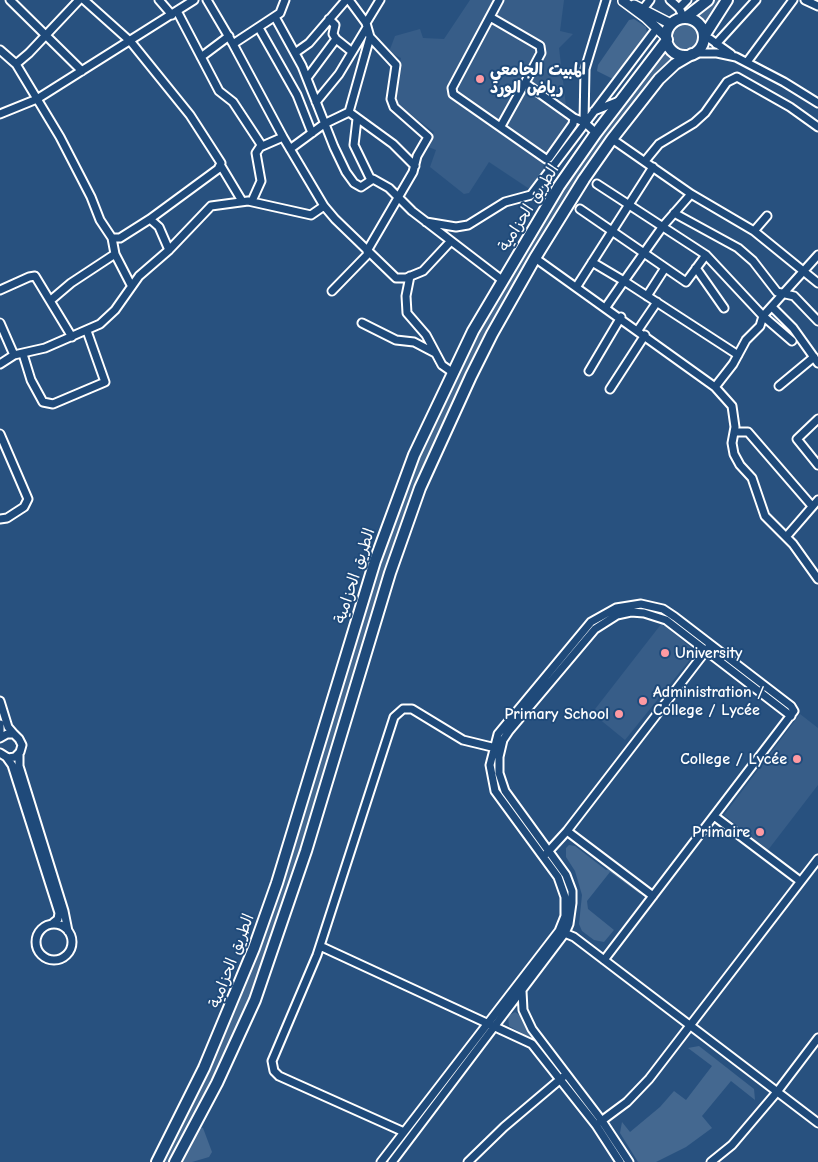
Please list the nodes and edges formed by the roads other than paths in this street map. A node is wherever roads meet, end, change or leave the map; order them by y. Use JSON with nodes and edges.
{"nodes":[{"id":1,"x":10,"y":0,"type":"edge"},
{"id":2,"x":79,"y":0,"type":"edge"},
{"id":3,"x":84,"y":0,"type":"edge"},
{"id":4,"x":159,"y":0,"type":"edge"},
{"id":5,"x":194,"y":0,"type":"edge"},
{"id":6,"x":207,"y":0,"type":"edge"},
{"id":7,"x":286,"y":0,"type":"edge"},
{"id":8,"x":347,"y":0,"type":"edge"},
{"id":9,"x":380,"y":0,"type":"edge"},
{"id":10,"x":499,"y":0,"type":"edge"},
{"id":11,"x":606,"y":0,"type":"edge"},
{"id":12,"x":622,"y":0,"type":"edge"},
{"id":13,"x":650,"y":0,"type":"edge"},
{"id":14,"x":670,"y":0,"type":"edge"},
{"id":15,"x":687,"y":0,"type":"edge"},
{"id":16,"x":708,"y":0,"type":"edge"},
{"id":17,"x":727,"y":0,"type":"edge"},
{"id":18,"x":756,"y":0,"type":"edge"},
{"id":19,"x":793,"y":0,"type":"edge"},
{"id":20,"x":805,"y":0,"type":"edge"},
{"id":21,"x":818,"y":7,"type":"edge"},
{"id":22,"x":678,"y":8,"type":"junction"},
{"id":23,"x":643,"y":9,"type":"junction"},
{"id":24,"x":174,"y":13,"type":"junction"},
{"id":25,"x":274,"y":17,"type":"junction"},
{"id":26,"x":490,"y":17,"type":"junction"},
{"id":27,"x":685,"y":18,"type":"junction"},
{"id":28,"x":329,"y":19,"type":"junction"},
{"id":29,"x":671,"y":24,"type":"junction"},
{"id":30,"x":366,"y":26,"type":"junction"},
{"id":31,"x":259,"y":28,"type":"junction"},
{"id":32,"x":657,"y":28,"type":"junction"},
{"id":33,"x":46,"y":35,"type":"junction"},
{"id":34,"x":229,"y":36,"type":"junction"},
{"id":35,"x":704,"y":36,"type":"junction"},
{"id":36,"x":370,"y":37,"type":"junction"},
{"id":37,"x":336,"y":39,"type":"junction"},
{"id":38,"x":667,"y":39,"type":"junction"},
{"id":39,"x":131,"y":42,"type":"junction"},
{"id":40,"x":233,"y":44,"type":"junction"},
{"id":41,"x":716,"y":44,"type":"junction"},
{"id":42,"x":0,"y":50,"type":"edge"},
{"id":43,"x":352,"y":51,"type":"junction"},
{"id":44,"x":296,"y":53,"type":"junction"},
{"id":45,"x":693,"y":53,"type":"junction"},
{"id":46,"x":201,"y":57,"type":"junction"},
{"id":47,"x":736,"y":57,"type":"junction"},
{"id":48,"x":747,"y":62,"type":"junction"},
{"id":49,"x":16,"y":64,"type":"junction"},
{"id":50,"x":82,"y":71,"type":"junction"},
{"id":51,"x":308,"y":78,"type":"junction"},
{"id":52,"x":525,"y":84,"type":"junction"},
{"id":53,"x":37,"y":99,"type":"junction"},
{"id":54,"x":621,"y":100,"type":"junction"},
{"id":55,"x":316,"y":102,"type":"junction"},
{"id":56,"x":818,"y":103,"type":"edge"},
{"id":57,"x":594,"y":111,"type":"junction"},
{"id":58,"x":349,"y":112,"type":"junction"},
{"id":59,"x":0,"y":114,"type":"edge"},
{"id":60,"x":574,"y":118,"type":"junction"},
{"id":61,"x":357,"y":119,"type":"junction"},
{"id":62,"x":584,"y":122,"type":"junction"},
{"id":63,"x":324,"y":124,"type":"junction"},
{"id":64,"x":501,"y":126,"type":"junction"},
{"id":65,"x":818,"y":127,"type":"edge"},
{"id":66,"x":312,"y":133,"type":"junction"},
{"id":67,"x":596,"y":133,"type":"junction"},
{"id":68,"x":284,"y":137,"type":"junction"},
{"id":69,"x":612,"y":139,"type":"junction"},
{"id":70,"x":262,"y":146,"type":"junction"},
{"id":71,"x":290,"y":149,"type":"junction"},
{"id":72,"x":645,"y":162,"type":"junction"},
{"id":73,"x":221,"y":166,"type":"junction"},
{"id":74,"x":415,"y":166,"type":"junction"},
{"id":75,"x":653,"y":167,"type":"junction"},
{"id":76,"x":371,"y":180,"type":"junction"},
{"id":77,"x":597,"y":184,"type":"dead end"},
{"id":78,"x":691,"y":194,"type":"junction"},
{"id":79,"x":398,"y":197,"type":"junction"},
{"id":80,"x":242,"y":201,"type":"junction"},
{"id":81,"x":252,"y":201,"type":"junction"},
{"id":82,"x":629,"y":204,"type":"junction"},
{"id":83,"x":324,"y":206,"type":"junction"},
{"id":84,"x":580,"y":209,"type":"dead end"},
{"id":85,"x":674,"y":213,"type":"junction"},
{"id":86,"x":767,"y":216,"type":"dead end"},
{"id":87,"x":150,"y":220,"type":"junction"},
{"id":88,"x":426,"y":222,"type":"junction"},
{"id":89,"x":664,"y":226,"type":"junction"},
{"id":90,"x":612,"y":231,"type":"junction"},
{"id":91,"x":754,"y":231,"type":"junction"},
{"id":92,"x":112,"y":238,"type":"junction"},
{"id":93,"x":450,"y":242,"type":"junction"},
{"id":94,"x":170,"y":250,"type":"junction"},
{"id":95,"x":368,"y":252,"type":"junction"},
{"id":96,"x":644,"y":253,"type":"junction"},
{"id":97,"x":114,"y":254,"type":"junction"},
{"id":98,"x":706,"y":255,"type":"junction"},
{"id":99,"x":818,"y":255,"type":"edge"},
{"id":100,"x":535,"y":258,"type":"junction"},
{"id":101,"x":592,"y":262,"type":"junction"},
{"id":102,"x":665,"y":268,"type":"junction"},
{"id":103,"x":696,"y":268,"type":"junction"},
{"id":104,"x":803,"y":270,"type":"junction"},
{"id":105,"x":410,"y":276,"type":"junction"},
{"id":106,"x":502,"y":280,"type":"junction"},
{"id":107,"x":624,"y":281,"type":"junction"},
{"id":108,"x":818,"y":283,"type":"edge"},
{"id":109,"x":131,"y":285,"type":"junction"},
{"id":110,"x":577,"y":286,"type":"junction"},
{"id":111,"x":0,"y":290,"type":"edge"},
{"id":112,"x":332,"y":291,"type":"dead end"},
{"id":113,"x":784,"y":294,"type":"junction"},
{"id":114,"x":647,"y":296,"type":"junction"},
{"id":115,"x":51,"y":300,"type":"junction"},
{"id":116,"x":656,"y":302,"type":"junction"},
{"id":117,"x":606,"y":307,"type":"junction"},
{"id":118,"x":772,"y":307,"type":"junction"},
{"id":119,"x":724,"y":308,"type":"dead end"},
{"id":120,"x":763,"y":316,"type":"junction"},
{"id":121,"x":621,"y":317,"type":"junction"},
{"id":122,"x":818,"y":321,"type":"edge"},
{"id":123,"x":0,"y":323,"type":"edge"},
{"id":124,"x":362,"y":324,"type":"dead end"},
{"id":125,"x":638,"y":330,"type":"junction"},
{"id":126,"x":87,"y":331,"type":"junction"},
{"id":127,"x":645,"y":336,"type":"junction"},
{"id":128,"x":72,"y":337,"type":"junction"},
{"id":129,"x":792,"y":341,"type":"dead end"},
{"id":130,"x":435,"y":353,"type":"junction"},
{"id":131,"x":23,"y":354,"type":"junction"},
{"id":132,"x":14,"y":355,"type":"junction"},
{"id":133,"x":738,"y":355,"type":"junction"},
{"id":134,"x":816,"y":360,"type":"edge"},
{"id":135,"x":0,"y":364,"type":"edge"},
{"id":136,"x":589,"y":371,"type":"dead end"},
{"id":137,"x":452,"y":372,"type":"junction"},
{"id":138,"x":779,"y":386,"type":"dead end"},
{"id":139,"x":715,"y":387,"type":"junction"},
{"id":140,"x":610,"y":389,"type":"dead end"},
{"id":141,"x":818,"y":419,"type":"edge"},
{"id":142,"x":734,"y":432,"type":"junction"},
{"id":143,"x":0,"y":434,"type":"edge"},
{"id":144,"x":818,"y":465,"type":"edge"},
{"id":145,"x":818,"y":500,"type":"edge"},
{"id":146,"x":812,"y":506,"type":"junction"},
{"id":147,"x":0,"y":519,"type":"edge"},
{"id":148,"x":786,"y":537,"type":"junction"},
{"id":149,"x":818,"y":579,"type":"edge"},
{"id":150,"x":708,"y":647,"type":"junction"},
{"id":151,"x":0,"y":701,"type":"edge"},
{"id":152,"x":0,"y":724,"type":"edge"},
{"id":153,"x":14,"y":734,"type":"junction"},
{"id":154,"x":0,"y":738,"type":"edge"},
{"id":155,"x":496,"y":748,"type":"junction"},
{"id":156,"x":19,"y":753,"type":"junction"},
{"id":157,"x":4,"y":758,"type":"edge"},
{"id":158,"x":714,"y":816,"type":"junction"},
{"id":159,"x":567,"y":830,"type":"junction"},
{"id":160,"x":546,"y":854,"type":"junction"},
{"id":161,"x":818,"y":858,"type":"edge"},
{"id":162,"x":800,"y":881,"type":"junction"},
{"id":163,"x":653,"y":896,"type":"junction"},
{"id":164,"x":53,"y":924,"type":"junction"},
{"id":165,"x":68,"y":930,"type":"junction"},
{"id":166,"x":562,"y":932,"type":"junction"},
{"id":167,"x":320,"y":946,"type":"junction"},
{"id":168,"x":604,"y":960,"type":"junction"},
{"id":169,"x":523,"y":989,"type":"junction"},
{"id":170,"x":510,"y":1005,"type":"junction"},
{"id":171,"x":501,"y":1007,"type":"junction"},
{"id":172,"x":525,"y":1017,"type":"junction"},
{"id":173,"x":491,"y":1025,"type":"junction"},
{"id":174,"x":691,"y":1025,"type":"junction"},
{"id":175,"x":818,"y":1038,"type":"edge"},
{"id":176,"x":564,"y":1077,"type":"junction"},
{"id":177,"x":777,"y":1092,"type":"junction"},
{"id":178,"x":599,"y":1123,"type":"junction"},
{"id":179,"x":818,"y":1123,"type":"edge"},
{"id":180,"x":404,"y":1132,"type":"junction"},
{"id":181,"x":157,"y":1162,"type":"edge"},
{"id":182,"x":175,"y":1162,"type":"edge"},
{"id":183,"x":381,"y":1162,"type":"edge"},
{"id":184,"x":392,"y":1162,"type":"edge"},
{"id":185,"x":468,"y":1162,"type":"edge"},
{"id":186,"x":620,"y":1162,"type":"edge"},
{"id":187,"x":629,"y":1162,"type":"edge"},
{"id":188,"x":711,"y":1162,"type":"edge"}],
"edges":[{"from":1,"to":33,"type":"street"},
{"from":2,"to":33,"type":"street"},
{"from":3,"to":39,"type":"street"},
{"from":4,"to":24,"type":"street"},
{"from":5,"to":24,"type":"street"},
{"from":6,"to":34,"type":"street"},
{"from":7,"to":25,"type":"street"},
{"from":8,"to":28,"type":"street"},
{"from":8,"to":30,"type":"street"},
{"from":9,"to":30,"type":"street"},
{"from":10,"to":26,"type":"street"},
{"from":11,"to":62,"type":"street"},
{"from":12,"to":23,"type":"main road"},
{"from":12,"to":32,"type":"main road"},
{"from":13,"to":23,"type":"street"},
{"from":14,"to":22,"type":"street"},
{"from":15,"to":22,"type":"street"},
{"from":16,"to":27,"type":"highway"},
{"from":17,"to":35,"type":"highway","name":"الطريق الحزامية"},
{"from":18,"to":41,"type":"street"},
{"from":19,"to":48,"type":"street"},
{"from":20,"to":21,"type":"street"},
{"from":22,"to":27,"type":"street"},
{"from":23,"to":29,"type":"main road"},
{"from":24,"to":39,"type":"street"},
{"from":24,"to":46,"type":"street"},
{"from":25,"to":31,"type":"street"},
{"from":25,"to":44,"type":"street"},
{"from":26,"to":52,"type":"street"},
{"from":26,"to":64,"type":"street"},
{"from":27,"to":29,"type":"highway"},
{"from":27,"to":35,"type":"highway"},
{"from":28,"to":37,"type":"street"},
{"from":28,"to":44,"type":"street"},
{"from":29,"to":38,"type":"highway","name":"الطريق الحزامية"},
{"from":30,"to":36,"type":"street"},
{"from":30,"to":43,"type":"street"},
{"from":31,"to":40,"type":"street"},
{"from":31,"to":66,"type":"street"},
{"from":32,"to":38,"type":"main road"},
{"from":32,"to":57,"type":"street"},
{"from":33,"to":49,"type":"street"},
{"from":33,"to":50,"type":"street"},
{"from":34,"to":40,"type":"street"},
{"from":34,"to":46,"type":"street"},
{"from":35,"to":41,"type":"street"},
{"from":35,"to":45,"type":"highway","name":"الطريق الحزامية"},
{"from":36,"to":58,"type":"street"},
{"from":36,"to":74,"type":"street"},
{"from":37,"to":43,"type":"street"},
{"from":37,"to":51,"type":"street"},
{"from":38,"to":45,"type":"highway"},
{"from":38,"to":54,"type":"highway","name":"الطريق الحزامية"},
{"from":39,"to":50,"type":"street"},
{"from":39,"to":73,"type":"street"},
{"from":40,"to":68,"type":"street"},
{"from":41,"to":47,"type":"street"},
{"from":42,"to":49,"type":"street"},
{"from":43,"to":55,"type":"street"},
{"from":44,"to":51,"type":"street"},
{"from":45,"to":47,"type":"street"},
{"from":45,"to":69,"type":"highway","name":"الطريق الحزامية"},
{"from":46,"to":70,"type":"street"},
{"from":47,"to":48,"type":"street"},
{"from":48,"to":56,"type":"street"},
{"from":49,"to":53,"type":"street"},
{"from":50,"to":53,"type":"street"},
{"from":51,"to":55,"type":"street"},
{"from":52,"to":60,"type":"street"},
{"from":52,"to":64,"type":"street"},
{"from":53,"to":59,"type":"street"},
{"from":53,"to":92,"type":"street"},
{"from":54,"to":57,"type":"street"},
{"from":54,"to":67,"type":"highway","name":"الطريق الحزامية"},
{"from":55,"to":63,"type":"street"},
{"from":57,"to":62,"type":"street"},
{"from":58,"to":61,"type":"street"},
{"from":58,"to":63,"type":"street"},
{"from":60,"to":62,"type":"street"},
{"from":60,"to":64,"type":"street"},
{"from":61,"to":74,"type":"street"},
{"from":61,"to":76,"type":"street"},
{"from":62,"to":67,"type":"street"},
{"from":62,"to":88,"type":"street"},
{"from":63,"to":66,"type":"street"},
{"from":63,"to":76,"type":"street"},
{"from":65,"to":72,"type":"street"},
{"from":66,"to":71,"type":"street"},
{"from":67,"to":106,"type":"highway","name":"الطريق الحزامية"},
{"from":68,"to":70,"type":"street"},
{"from":68,"to":71,"type":"street"},
{"from":69,"to":72,"type":"street"},
{"from":69,"to":100,"type":"highway","name":"الطريق الحزامية"},
{"from":70,"to":81,"type":"street"},
{"from":71,"to":83,"type":"street"},
{"from":72,"to":75,"type":"street"},
{"from":73,"to":80,"type":"street"},
{"from":73,"to":87,"type":"street"},
{"from":74,"to":79,"type":"street"},
{"from":75,"to":78,"type":"street"},
{"from":75,"to":82,"type":"street"},
{"from":76,"to":79,"type":"street"},
{"from":77,"to":82,"type":"street"},
{"from":78,"to":85,"type":"street"},
{"from":78,"to":91,"type":"street"},
{"from":79,"to":88,"type":"street"},
{"from":79,"to":95,"type":"street"},
{"from":80,"to":81,"type":"street"},
{"from":80,"to":94,"type":"street"},
{"from":81,"to":83,"type":"street"},
{"from":82,"to":89,"type":"street"},
{"from":82,"to":90,"type":"street"},
{"from":83,"to":95,"type":"street"},
{"from":84,"to":90,"type":"street"},
{"from":85,"to":89,"type":"street"},
{"from":85,"to":113,"type":"street"},
{"from":86,"to":91,"type":"street"},
{"from":87,"to":92,"type":"street"},
{"from":87,"to":94,"type":"street"},
{"from":88,"to":93,"type":"street"},
{"from":89,"to":96,"type":"street"},
{"from":89,"to":98,"type":"street"},
{"from":90,"to":96,"type":"street"},
{"from":90,"to":101,"type":"street"},
{"from":91,"to":104,"type":"street"},
{"from":92,"to":97,"type":"street"},
{"from":93,"to":105,"type":"street"},
{"from":93,"to":106,"type":"street"},
{"from":94,"to":109,"type":"street"},
{"from":95,"to":105,"type":"street"},
{"from":95,"to":112,"type":"street"},
{"from":96,"to":102,"type":"street"},
{"from":96,"to":107,"type":"street"},
{"from":97,"to":109,"type":"street"},
{"from":97,"to":115,"type":"street"},
{"from":98,"to":103,"type":"street"},
{"from":98,"to":120,"type":"street"},
{"from":99,"to":104,"type":"street"},
{"from":100,"to":110,"type":"street"},
{"from":100,"to":182,"type":"highway","name":"الطريق الحزامية"},
{"from":101,"to":107,"type":"street"},
{"from":101,"to":110,"type":"street"},
{"from":102,"to":103,"type":"street"},
{"from":102,"to":114,"type":"street"},
{"from":103,"to":119,"type":"street"},
{"from":104,"to":108,"type":"street"},
{"from":104,"to":113,"type":"street"},
{"from":105,"to":130,"type":"street"},
{"from":106,"to":137,"type":"highway","name":"الطريق الحزامية"},
{"from":107,"to":114,"type":"street"},
{"from":107,"to":117,"type":"street"},
{"from":109,"to":126,"type":"street"},
{"from":110,"to":117,"type":"street"},
{"from":111,"to":115,"type":"street"},
{"from":113,"to":118,"type":"street"},
{"from":113,"to":122,"type":"street"},
{"from":114,"to":116,"type":"street"},
{"from":115,"to":128,"type":"street"},
{"from":116,"to":125,"type":"street"},
{"from":116,"to":133,"type":"street"},
{"from":117,"to":121,"type":"street"},
{"from":118,"to":120,"type":"street"},
{"from":118,"to":134,"type":"street"},
{"from":120,"to":129,"type":"street"},
{"from":120,"to":133,"type":"street"},
{"from":121,"to":125,"type":"street"},
{"from":121,"to":136,"type":"street"},
{"from":123,"to":132,"type":"street"},
{"from":124,"to":130,"type":"street"},
{"from":125,"to":127,"type":"street"},
{"from":126,"to":128,"type":"street"},
{"from":126,"to":131,"type":"street"},
{"from":127,"to":139,"type":"street"},
{"from":127,"to":140,"type":"street"},
{"from":128,"to":131,"type":"street"},
{"from":130,"to":137,"type":"street"},
{"from":131,"to":132,"type":"street"},
{"from":132,"to":135,"type":"street"},
{"from":133,"to":139,"type":"street"},
{"from":134,"to":138,"type":"street"},
{"from":137,"to":181,"type":"highway","name":"الطريق الحزامية"},
{"from":139,"to":142,"type":"street"},
{"from":141,"to":144,"type":"street"},
{"from":142,"to":146,"type":"street"},
{"from":142,"to":148,"type":"street"},
{"from":143,"to":147,"type":"street"},
{"from":145,"to":146,"type":"street"},
{"from":146,"to":148,"type":"street"},
{"from":148,"to":149,"type":"street"},
{"from":150,"to":155,"type":"street"},
{"from":150,"to":158,"type":"street"},
{"from":150,"to":159,"type":"street"},
{"from":151,"to":153,"type":"street"},
{"from":152,"to":154,"type":"street"},
{"from":153,"to":154,"type":"street"},
{"from":153,"to":156,"type":"street"},
{"from":155,"to":160,"type":"street"},
{"from":155,"to":167,"type":"street"},
{"from":156,"to":157,"type":"street"},
{"from":156,"to":165,"type":"street"},
{"from":157,"to":164,"type":"street"},
{"from":158,"to":162,"type":"street"},
{"from":158,"to":163,"type":"street"},
{"from":159,"to":160,"type":"street"},
{"from":159,"to":163,"type":"street"},
{"from":160,"to":166,"type":"street"},
{"from":161,"to":162,"type":"street"},
{"from":162,"to":174,"type":"street"},
{"from":163,"to":168,"type":"street"},
{"from":164,"to":165,"type":"street"},
{"from":164,"to":165,"type":"street"},
{"from":166,"to":168,"type":"street"},
{"from":166,"to":169,"type":"street"},
{"from":166,"to":171,"type":"street"},
{"from":167,"to":173,"type":"street"},
{"from":167,"to":180,"type":"street"},
{"from":168,"to":174,"type":"street"},
{"from":169,"to":170,"type":"street"},
{"from":169,"to":172,"type":"street"},
{"from":170,"to":171,"type":"street"},
{"from":170,"to":172,"type":"street"},
{"from":170,"to":173,"type":"street"},
{"from":171,"to":173,"type":"street"},
{"from":172,"to":176,"type":"street"},
{"from":173,"to":176,"type":"street"},
{"from":173,"to":180,"type":"street"},
{"from":173,"to":184,"type":"street"},
{"from":174,"to":177,"type":"street"},
{"from":174,"to":178,"type":"street"},
{"from":175,"to":177,"type":"street"},
{"from":176,"to":178,"type":"street"},
{"from":176,"to":185,"type":"street"},
{"from":177,"to":179,"type":"street"},
{"from":177,"to":188,"type":"street"},
{"from":178,"to":186,"type":"street"},
{"from":178,"to":187,"type":"street"},
{"from":180,"to":183,"type":"street"}]}
